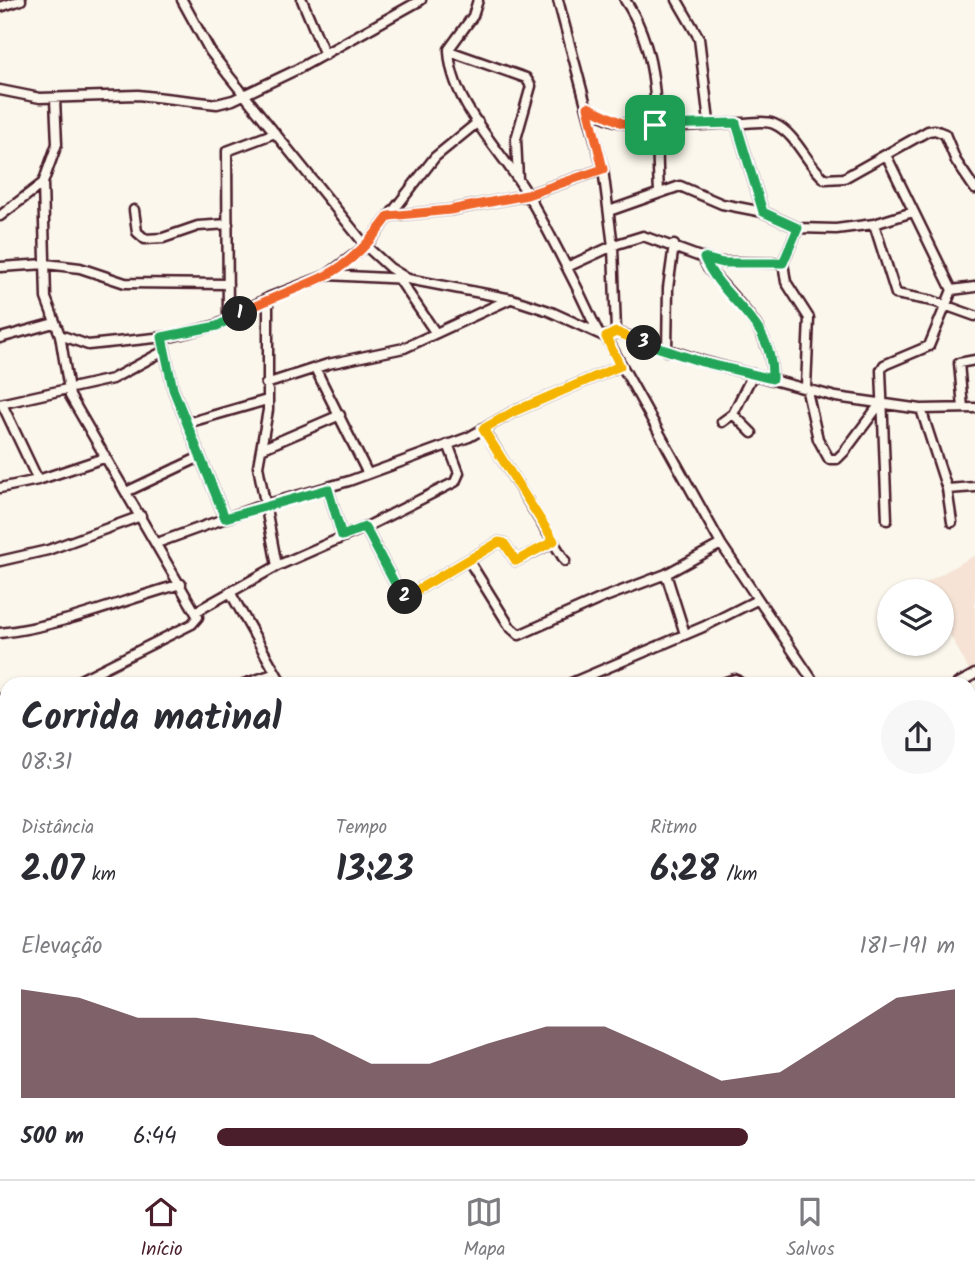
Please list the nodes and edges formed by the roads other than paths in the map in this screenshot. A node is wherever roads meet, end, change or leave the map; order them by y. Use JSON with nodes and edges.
{"nodes":[{"id":1,"x":21,"y":0,"type":"edge"},
{"id":2,"x":182,"y":0,"type":"edge"},
{"id":3,"x":302,"y":0,"type":"edge"},
{"id":4,"x":421,"y":0,"type":"edge"},
{"id":5,"x":478,"y":0,"type":"edge"},
{"id":6,"x":558,"y":0,"type":"edge"},
{"id":7,"x":625,"y":0,"type":"edge"},
{"id":8,"x":677,"y":0,"type":"edge"},
{"id":9,"x":0,"y":7,"type":"edge"},
{"id":10,"x":449,"y":51,"type":"junction"},
{"id":11,"x":325,"y":55,"type":"junction"},
{"id":12,"x":1,"y":92,"type":"edge"},
{"id":13,"x":244,"y":95,"type":"junction"},
{"id":14,"x":55,"y":99,"type":"junction"},
{"id":15,"x":588,"y":107,"type":"junction"},
{"id":16,"x":478,"y":122,"type":"junction"},
{"id":17,"x":709,"y":122,"type":"junction"},
{"id":18,"x":736,"y":123,"type":"junction"},
{"id":19,"x":655,"y":125,"type":"junction"},
{"id":20,"x":275,"y":133,"type":"junction"},
{"id":21,"x":886,"y":155,"type":"junction"},
{"id":22,"x":603,"y":169,"type":"junction"},
{"id":23,"x":517,"y":179,"type":"junction"},
{"id":24,"x":44,"y":183,"type":"junction"},
{"id":25,"x":975,"y":189,"type":"edge"},
{"id":26,"x":659,"y":192,"type":"junction"},
{"id":27,"x":527,"y":195,"type":"junction"},
{"id":28,"x":134,"y":210,"type":"dead end"},
{"id":29,"x":609,"y":211,"type":"junction"},
{"id":30,"x":763,"y":212,"type":"junction"},
{"id":31,"x":913,"y":212,"type":"junction"},
{"id":32,"x":0,"y":216,"type":"edge"},
{"id":33,"x":389,"y":216,"type":"junction"},
{"id":34,"x":874,"y":224,"type":"junction"},
{"id":35,"x":228,"y":225,"type":"junction"},
{"id":36,"x":798,"y":228,"type":"junction"},
{"id":37,"x":674,"y":245,"type":"junction"},
{"id":38,"x":366,"y":246,"type":"junction"},
{"id":39,"x":613,"y":246,"type":"junction"},
{"id":40,"x":704,"y":258,"type":"junction"},
{"id":41,"x":783,"y":263,"type":"junction"},
{"id":42,"x":46,"y":264,"type":"junction"},
{"id":43,"x":0,"y":267,"type":"edge"},
{"id":44,"x":567,"y":267,"type":"junction"},
{"id":45,"x":327,"y":275,"type":"junction"},
{"id":46,"x":403,"y":279,"type":"junction"},
{"id":47,"x":228,"y":284,"type":"junction"},
{"id":48,"x":975,"y":287,"type":"edge"},
{"id":49,"x":952,"y":290,"type":"junction"},
{"id":50,"x":268,"y":298,"type":"junction"},
{"id":51,"x":512,"y":299,"type":"junction"},
{"id":52,"x":944,"y":306,"type":"junction"},
{"id":53,"x":975,"y":316,"type":"edge"},
{"id":54,"x":228,"y":321,"type":"junction"},
{"id":55,"x":54,"y":323,"type":"junction"},
{"id":56,"x":597,"y":330,"type":"junction"},
{"id":57,"x":435,"y":332,"type":"junction"},
{"id":58,"x":616,"y":332,"type":"junction"},
{"id":59,"x":60,"y":335,"type":"junction"},
{"id":60,"x":162,"y":337,"type":"junction"},
{"id":61,"x":606,"y":337,"type":"junction"},
{"id":62,"x":0,"y":338,"type":"edge"},
{"id":63,"x":164,"y":351,"type":"junction"},
{"id":64,"x":667,"y":351,"type":"junction"},
{"id":65,"x":975,"y":360,"type":"edge"},
{"id":66,"x":620,"y":366,"type":"junction"},
{"id":67,"x":315,"y":368,"type":"junction"},
{"id":68,"x":753,"y":374,"type":"junction"},
{"id":69,"x":772,"y":379,"type":"junction"},
{"id":70,"x":266,"y":384,"type":"junction"},
{"id":71,"x":806,"y":387,"type":"junction"},
{"id":72,"x":69,"y":388,"type":"junction"},
{"id":73,"x":267,"y":400,"type":"junction"},
{"id":74,"x":1,"y":404,"type":"edge"},
{"id":75,"x":880,"y":404,"type":"junction"},
{"id":76,"x":963,"y":408,"type":"junction"},
{"id":77,"x":975,"y":408,"type":"edge"},
{"id":78,"x":921,"y":409,"type":"junction"},
{"id":79,"x":733,"y":414,"type":"junction"},
{"id":80,"x":340,"y":415,"type":"junction"},
{"id":81,"x":722,"y":422,"type":"dead end"},
{"id":82,"x":187,"y":423,"type":"junction"},
{"id":83,"x":483,"y":429,"type":"junction"},
{"id":84,"x":752,"y":433,"type":"dead end"},
{"id":85,"x":448,"y":444,"type":"junction"},
{"id":86,"x":261,"y":449,"type":"junction"},
{"id":87,"x":201,"y":457,"type":"junction"},
{"id":88,"x":104,"y":458,"type":"junction"},
{"id":89,"x":368,"y":474,"type":"junction"},
{"id":90,"x":38,"y":480,"type":"junction"},
{"id":91,"x":0,"y":488,"type":"edge"},
{"id":92,"x":975,"y":488,"type":"edge"},
{"id":93,"x":328,"y":489,"type":"junction"},
{"id":94,"x":947,"y":489,"type":"junction"},
{"id":95,"x":126,"y":492,"type":"junction"},
{"id":96,"x":264,"y":506,"type":"junction"},
{"id":97,"x":141,"y":516,"type":"junction"},
{"id":98,"x":225,"y":518,"type":"junction"},
{"id":99,"x":887,"y":520,"type":"dead end"},
{"id":100,"x":952,"y":522,"type":"dead end"},
{"id":101,"x":365,"y":527,"type":"junction"},
{"id":102,"x":342,"y":536,"type":"junction"},
{"id":103,"x":554,"y":541,"type":"junction"},
{"id":104,"x":157,"y":543,"type":"junction"},
{"id":105,"x":721,"y":544,"type":"junction"},
{"id":106,"x":0,"y":561,"type":"edge"},
{"id":107,"x":469,"y":561,"type":"junction"},
{"id":108,"x":565,"y":561,"type":"dead end"},
{"id":109,"x":277,"y":566,"type":"junction"},
{"id":110,"x":666,"y":574,"type":"junction"},
{"id":111,"x":181,"y":584,"type":"junction"},
{"id":112,"x":230,"y":592,"type":"junction"},
{"id":113,"x":757,"y":600,"type":"junction"},
{"id":114,"x":197,"y":611,"type":"junction"},
{"id":115,"x":0,"y":632,"type":"edge"},
{"id":116,"x":685,"y":634,"type":"junction"},
{"id":117,"x":276,"y":673,"type":"junction"},
{"id":118,"x":86,"y":677,"type":"edge"},
{"id":119,"x":264,"y":677,"type":"edge"},
{"id":120,"x":278,"y":677,"type":"edge"},
{"id":121,"x":585,"y":677,"type":"edge"},
{"id":122,"x":809,"y":677,"type":"edge"}],
"edges":[{"from":1,"to":9,"type":"street"},
{"from":2,"to":13,"type":"street"},
{"from":3,"to":11,"type":"street"},
{"from":4,"to":11,"type":"street"},
{"from":5,"to":10,"type":"street"},
{"from":6,"to":15,"type":"street"},
{"from":7,"to":19,"type":"street"},
{"from":8,"to":17,"type":"street"},
{"from":10,"to":16,"type":"street"},
{"from":10,"to":23,"type":"street"},
{"from":11,"to":13,"type":"street"},
{"from":12,"to":14,"type":"street"},
{"from":13,"to":14,"type":"street"},
{"from":13,"to":20,"type":"street"},
{"from":14,"to":24,"type":"street"},
{"from":15,"to":19,"type":"street"},
{"from":15,"to":22,"type":"street"},
{"from":16,"to":23,"type":"street"},
{"from":16,"to":33,"type":"street"},
{"from":17,"to":18,"type":"street"},
{"from":17,"to":19,"type":"street"},
{"from":18,"to":21,"type":"street"},
{"from":18,"to":30,"type":"street"},
{"from":19,"to":26,"type":"street"},
{"from":20,"to":35,"type":"street"},
{"from":20,"to":38,"type":"street"},
{"from":21,"to":25,"type":"street"},
{"from":21,"to":31,"type":"street"},
{"from":22,"to":27,"type":"street"},
{"from":22,"to":29,"type":"street"},
{"from":23,"to":27,"type":"street"},
{"from":24,"to":32,"type":"street"},
{"from":24,"to":42,"type":"street"},
{"from":26,"to":29,"type":"street"},
{"from":26,"to":30,"type":"street"},
{"from":27,"to":33,"type":"street"},
{"from":27,"to":44,"type":"street"},
{"from":28,"to":35,"type":"street"},
{"from":29,"to":39,"type":"street"},
{"from":30,"to":36,"type":"street"},
{"from":31,"to":34,"type":"street"},
{"from":31,"to":49,"type":"street"},
{"from":33,"to":38,"type":"street"},
{"from":34,"to":36,"type":"street"},
{"from":34,"to":52,"type":"street"},
{"from":35,"to":47,"type":"street"},
{"from":36,"to":41,"type":"street"},
{"from":37,"to":39,"type":"street"},
{"from":37,"to":40,"type":"street"},
{"from":37,"to":64,"type":"street"},
{"from":38,"to":45,"type":"street"},
{"from":38,"to":46,"type":"street"},
{"from":39,"to":44,"type":"street"},
{"from":39,"to":58,"type":"street"},
{"from":40,"to":41,"type":"street"},
{"from":40,"to":69,"type":"street"},
{"from":41,"to":71,"type":"street"},
{"from":42,"to":43,"type":"street"},
{"from":42,"to":47,"type":"street"},
{"from":42,"to":55,"type":"street"},
{"from":44,"to":56,"type":"street"},
{"from":45,"to":46,"type":"street"},
{"from":45,"to":50,"type":"street"},
{"from":46,"to":51,"type":"street"},
{"from":46,"to":57,"type":"street"},
{"from":47,"to":54,"type":"street"},
{"from":48,"to":49,"type":"street"},
{"from":49,"to":52,"type":"street"},
{"from":50,"to":54,"type":"street"},
{"from":50,"to":70,"type":"street"},
{"from":51,"to":56,"type":"street"},
{"from":51,"to":57,"type":"street"},
{"from":52,"to":53,"type":"street"},
{"from":52,"to":75,"type":"street"},
{"from":54,"to":60,"type":"street"},
{"from":55,"to":59,"type":"street"},
{"from":55,"to":62,"type":"street"},
{"from":56,"to":61,"type":"street"},
{"from":57,"to":67,"type":"street"},
{"from":58,"to":61,"type":"street"},
{"from":58,"to":64,"type":"street"},
{"from":59,"to":60,"type":"street"},
{"from":59,"to":72,"type":"street"},
{"from":60,"to":63,"type":"street"},
{"from":61,"to":66,"type":"street"},
{"from":63,"to":72,"type":"street"},
{"from":63,"to":82,"type":"street"},
{"from":64,"to":68,"type":"street"},
{"from":65,"to":76,"type":"street"},
{"from":66,"to":83,"type":"street"},
{"from":66,"to":105,"type":"street"},
{"from":67,"to":70,"type":"street"},
{"from":67,"to":80,"type":"street"},
{"from":68,"to":69,"type":"street"},
{"from":68,"to":79,"type":"street"},
{"from":69,"to":71,"type":"street"},
{"from":70,"to":73,"type":"street"},
{"from":71,"to":75,"type":"street"},
{"from":71,"to":75,"type":"street"},
{"from":72,"to":74,"type":"street"},
{"from":72,"to":88,"type":"street"},
{"from":73,"to":82,"type":"street"},
{"from":73,"to":86,"type":"street"},
{"from":74,"to":90,"type":"street"},
{"from":75,"to":78,"type":"street"},
{"from":75,"to":99,"type":"street"},
{"from":76,"to":77,"type":"street"},
{"from":76,"to":78,"type":"street"},
{"from":78,"to":94,"type":"street"},
{"from":79,"to":81,"type":"street"},
{"from":79,"to":84,"type":"street"},
{"from":80,"to":86,"type":"street"},
{"from":80,"to":89,"type":"street"},
{"from":82,"to":87,"type":"street"},
{"from":83,"to":85,"type":"street"},
{"from":83,"to":103,"type":"street"},
{"from":85,"to":89,"type":"street"},
{"from":85,"to":101,"type":"street"},
{"from":86,"to":96,"type":"street"},
{"from":87,"to":95,"type":"street"},
{"from":87,"to":98,"type":"street"},
{"from":88,"to":90,"type":"street"},
{"from":88,"to":95,"type":"street"},
{"from":89,"to":93,"type":"street"},
{"from":90,"to":91,"type":"street"},
{"from":92,"to":94,"type":"street"},
{"from":93,"to":96,"type":"street"},
{"from":93,"to":102,"type":"street"},
{"from":94,"to":100,"type":"street"},
{"from":95,"to":97,"type":"street"},
{"from":96,"to":98,"type":"street"},
{"from":96,"to":109,"type":"street"},
{"from":97,"to":104,"type":"street"},
{"from":97,"to":106,"type":"street"},
{"from":98,"to":104,"type":"street"},
{"from":101,"to":102,"type":"street"},
{"from":101,"to":107,"type":"street"},
{"from":102,"to":109,"type":"street"},
{"from":103,"to":107,"type":"street"},
{"from":103,"to":108,"type":"street"},
{"from":104,"to":111,"type":"street"},
{"from":105,"to":110,"type":"street"},
{"from":105,"to":113,"type":"street"},
{"from":107,"to":110,"type":"street"},
{"from":109,"to":112,"type":"street"},
{"from":110,"to":116,"type":"street"},
{"from":111,"to":114,"type":"street"},
{"from":111,"to":115,"type":"street"},
{"from":112,"to":114,"type":"street"},
{"from":112,"to":117,"type":"street"},
{"from":113,"to":116,"type":"street"},
{"from":113,"to":122,"type":"street"},
{"from":114,"to":118,"type":"street"},
{"from":116,"to":121,"type":"street"},
{"from":117,"to":119,"type":"street"},
{"from":117,"to":120,"type":"street"}]}
